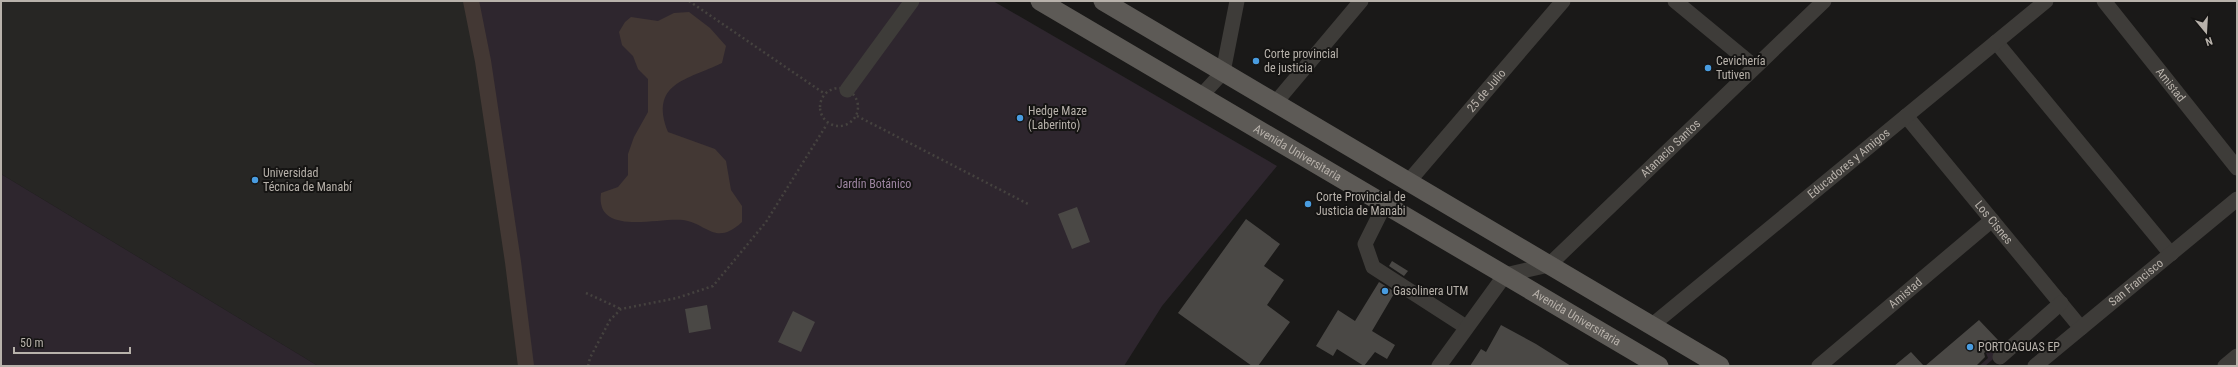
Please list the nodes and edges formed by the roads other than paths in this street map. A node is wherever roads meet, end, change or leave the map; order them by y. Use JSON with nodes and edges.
{"nodes":[{"id":1,"x":912,"y":1,"type":"edge"},
{"id":2,"x":1040,"y":1,"type":"edge"},
{"id":3,"x":1103,"y":1,"type":"edge"},
{"id":4,"x":1237,"y":1,"type":"edge"},
{"id":5,"x":1361,"y":1,"type":"edge"},
{"id":6,"x":1563,"y":1,"type":"edge"},
{"id":7,"x":1675,"y":1,"type":"edge"},
{"id":8,"x":1824,"y":1,"type":"edge"},
{"id":9,"x":2046,"y":1,"type":"edge"},
{"id":10,"x":2104,"y":1,"type":"edge"},
{"id":11,"x":1996,"y":42,"type":"junction"},
{"id":12,"x":1755,"y":67,"type":"junction"},
{"id":13,"x":1224,"y":72,"type":"junction"},
{"id":14,"x":848,"y":90,"type":"road end"},
{"id":15,"x":1201,"y":96,"type":"junction"},
{"id":16,"x":1276,"y":102,"type":"junction"},
{"id":17,"x":1906,"y":116,"type":"junction"},
{"id":18,"x":2237,"y":168,"type":"edge"},
{"id":19,"x":1409,"y":181,"type":"junction"},
{"id":20,"x":2237,"y":199,"type":"edge"},
{"id":21,"x":1384,"y":204,"type":"junction"},
{"id":22,"x":1992,"y":220,"type":"junction"},
{"id":23,"x":2171,"y":254,"type":"junction"},
{"id":24,"x":1549,"y":265,"type":"junction"},
{"id":25,"x":1505,"y":275,"type":"junction"},
{"id":26,"x":2061,"y":303,"type":"junction"},
{"id":27,"x":1651,"y":326,"type":"junction"},
{"id":28,"x":1466,"y":327,"type":"junction"},
{"id":29,"x":2081,"y":328,"type":"junction"},
{"id":30,"x":2237,"y":356,"type":"edge"},
{"id":31,"x":2000,"y":357,"type":"dead end"},
{"id":32,"x":1439,"y":366,"type":"edge"},
{"id":33,"x":1659,"y":366,"type":"edge"},
{"id":34,"x":1720,"y":366,"type":"edge"},
{"id":35,"x":1819,"y":366,"type":"edge"},
{"id":36,"x":2035,"y":366,"type":"edge"},
{"id":37,"x":2226,"y":366,"type":"edge"}],
"edges":[{"from":1,"to":14,"type":"street"},
{"from":2,"to":15,"type":"main road","name":"Avenida Universitaria"},
{"from":3,"to":13,"type":"main road"},
{"from":4,"to":13,"type":"street"},
{"from":5,"to":16,"type":"street"},
{"from":6,"to":19,"type":"street","name":"25 de Julio"},
{"from":7,"to":12,"type":"street"},
{"from":8,"to":12,"type":"street","name":"Atanacio Santos"},
{"from":9,"to":11,"type":"street","name":"Educadores y Amigos"},
{"from":10,"to":18,"type":"street","name":"Amistad"},
{"from":11,"to":17,"type":"street","name":"Educadores y Amigos"},
{"from":11,"to":23,"type":"street"},
{"from":12,"to":24,"type":"street","name":"Atanacio Santos"},
{"from":13,"to":15,"type":"street"},
{"from":13,"to":16,"type":"main road"},
{"from":15,"to":21,"type":"main road","name":"Avenida Universitaria"},
{"from":16,"to":19,"type":"main road"},
{"from":17,"to":22,"type":"street","name":"Los Cisnes"},
{"from":17,"to":27,"type":"street","name":"Educadores y Amigos"},
{"from":19,"to":24,"type":"main road"},
{"from":20,"to":23,"type":"street","name":"San Francisco"},
{"from":21,"to":25,"type":"main road","name":"Avenida Universitaria"},
{"from":21,"to":28,"type":"street"},
{"from":22,"to":26,"type":"street","name":"Los Cisnes"},
{"from":22,"to":35,"type":"street","name":"Amistad"},
{"from":23,"to":29,"type":"street","name":"San Francisco"},
{"from":24,"to":25,"type":"street"},
{"from":24,"to":27,"type":"main road"},
{"from":25,"to":28,"type":"street"},
{"from":25,"to":33,"type":"main road","name":"Avenida Universitaria"},
{"from":26,"to":29,"type":"street","name":"Los Cisnes"},
{"from":26,"to":31,"type":"street"},
{"from":27,"to":34,"type":"main road"},
{"from":28,"to":32,"type":"street"},
{"from":29,"to":36,"type":"street","name":"San Francisco"},
{"from":30,"to":37,"type":"street"}]}
